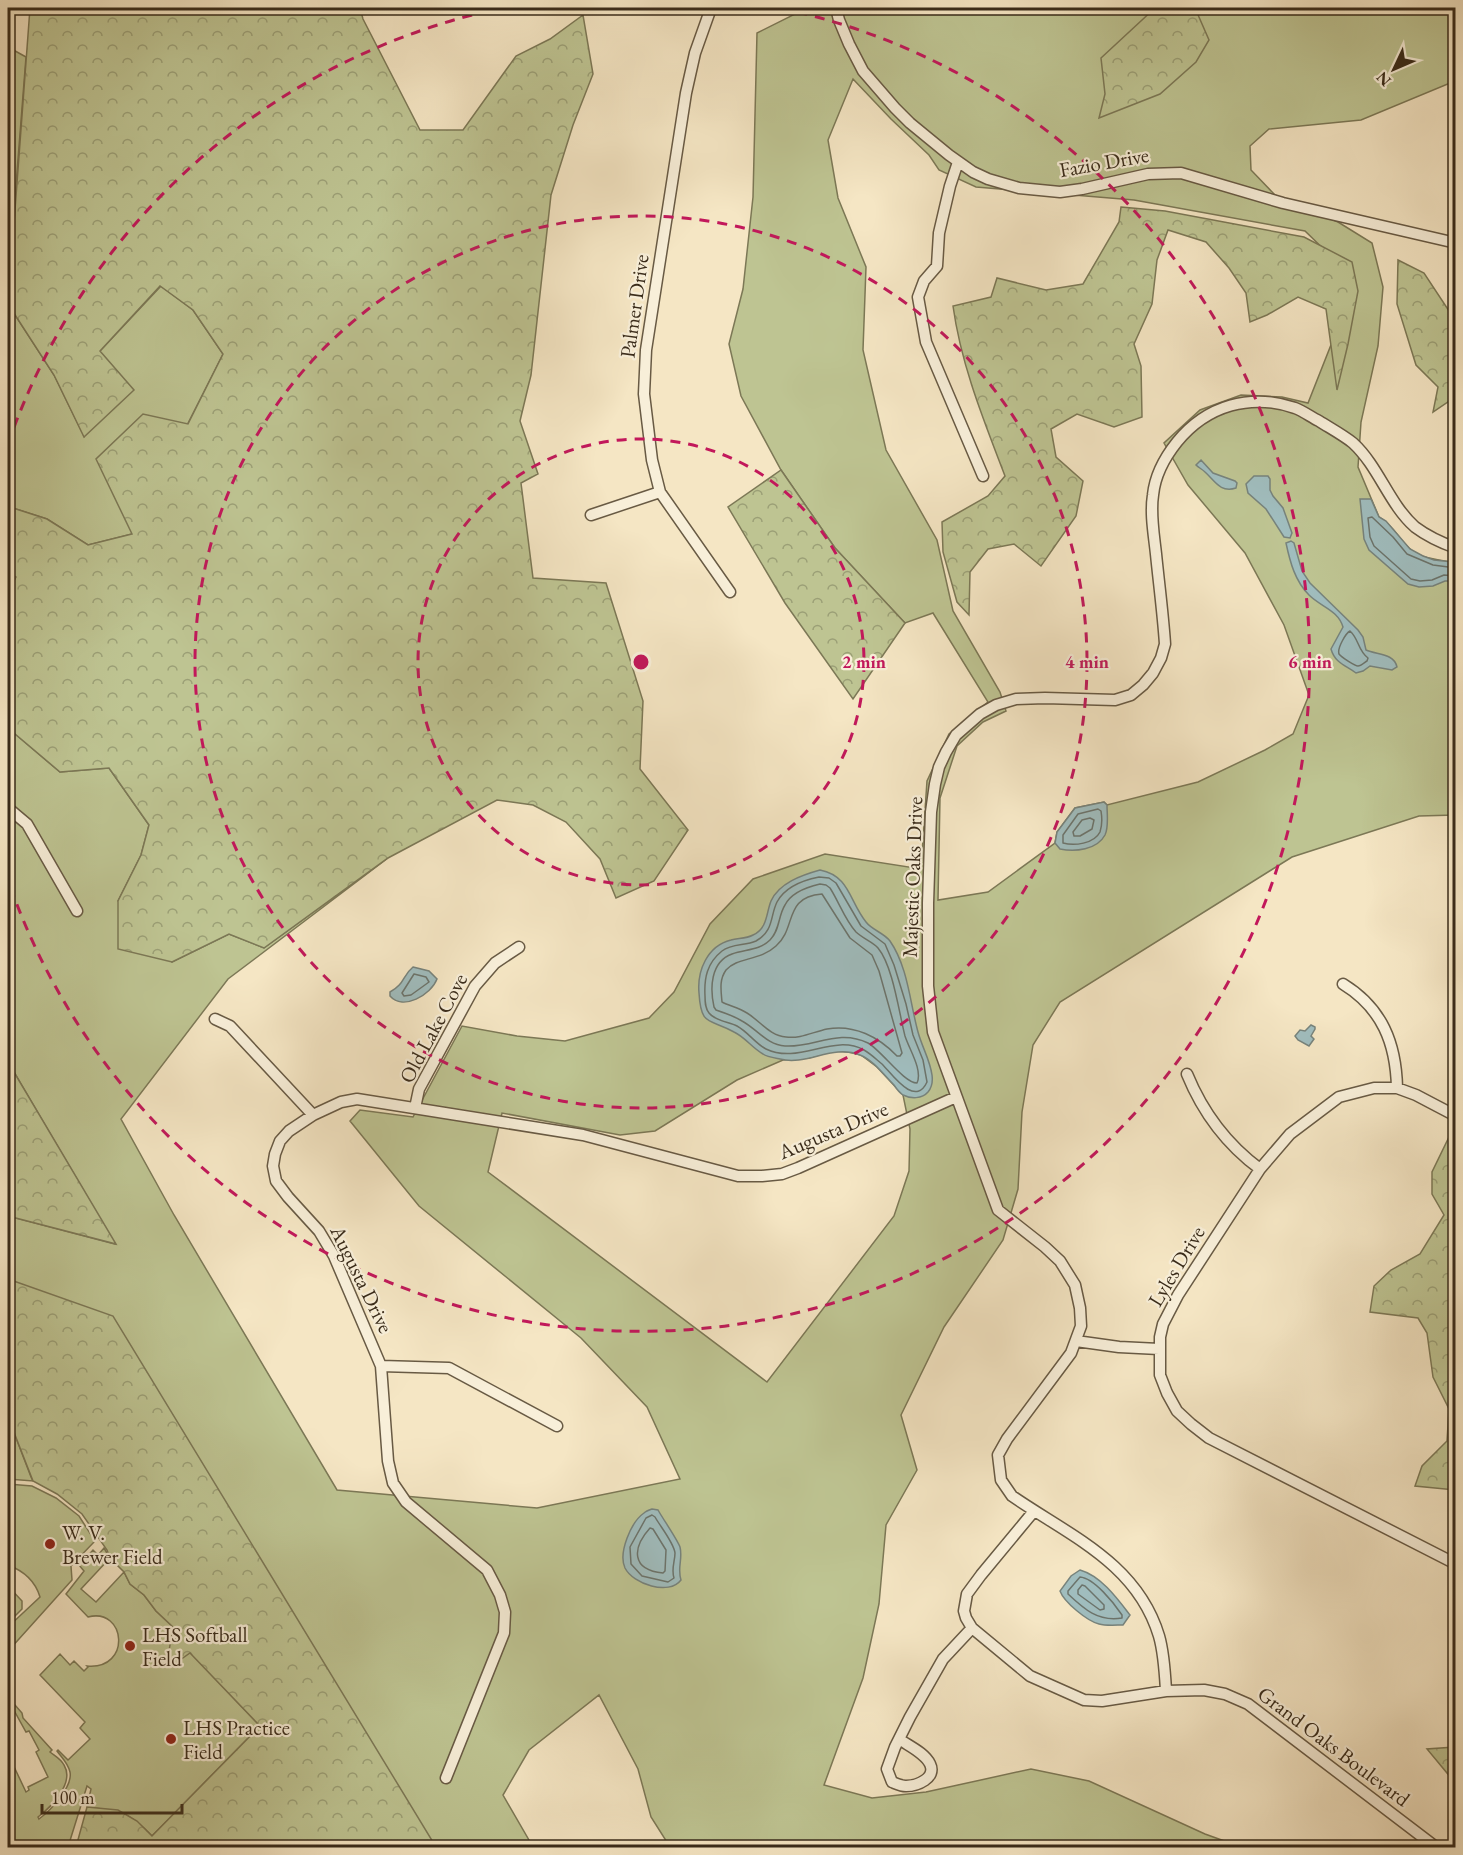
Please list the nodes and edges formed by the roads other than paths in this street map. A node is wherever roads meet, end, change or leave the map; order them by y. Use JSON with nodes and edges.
{"nodes":[{"id":1,"x":711,"y":8,"type":"edge"},
{"id":2,"x":836,"y":8,"type":"edge"},
{"id":3,"x":958,"y":162,"type":"junction"},
{"id":4,"x":1455,"y":243,"type":"edge"},
{"id":5,"x":983,"y":476,"type":"dead end"},
{"id":6,"x":660,"y":492,"type":"junction"},
{"id":7,"x":591,"y":515,"type":"dead end"},
{"id":8,"x":1455,"y":548,"type":"edge"},
{"id":9,"x":730,"y":592,"type":"dead end"},
{"id":10,"x":8,"y":808,"type":"edge"},
{"id":11,"x":77,"y":911,"type":"dead end"},
{"id":12,"x":519,"y":946,"type":"dead end"},
{"id":13,"x":1343,"y":984,"type":"dead end"},
{"id":14,"x":215,"y":1019,"type":"dead end"},
{"id":15,"x":1187,"y":1074,"type":"dead end"},
{"id":16,"x":1397,"y":1088,"type":"junction"},
{"id":17,"x":956,"y":1097,"type":"junction"},
{"id":18,"x":415,"y":1108,"type":"junction"},
{"id":19,"x":313,"y":1115,"type":"junction"},
{"id":20,"x":1455,"y":1116,"type":"edge"},
{"id":21,"x":1260,"y":1169,"type":"junction"},
{"id":22,"x":1076,"y":1341,"type":"junction"},
{"id":23,"x":1159,"y":1349,"type":"junction"},
{"id":24,"x":381,"y":1366,"type":"junction"},
{"id":25,"x":557,"y":1426,"type":"dead end"},
{"id":26,"x":1035,"y":1511,"type":"junction"},
{"id":27,"x":1455,"y":1564,"type":"edge"},
{"id":28,"x":972,"y":1628,"type":"junction"},
{"id":29,"x":1166,"y":1691,"type":"junction"},
{"id":30,"x":899,"y":1739,"type":"junction"},
{"id":31,"x":446,"y":1778,"type":"dead end"},
{"id":32,"x":1437,"y":1848,"type":"edge"}],
"edges":[{"from":1,"to":6,"type":"street","name":"Palmer Drive"},
{"from":2,"to":3,"type":"street","name":"Fazio Drive"},
{"from":3,"to":4,"type":"street","name":"Fazio Drive"},
{"from":3,"to":5,"type":"street"},
{"from":6,"to":7,"type":"street"},
{"from":6,"to":9,"type":"street","name":"Palmer Drive"},
{"from":8,"to":17,"type":"street","name":"Majestic Oaks Drive"},
{"from":10,"to":11,"type":"street"},
{"from":12,"to":18,"type":"street","name":"Old Lake Cove"},
{"from":13,"to":16,"type":"street"},
{"from":14,"to":19,"type":"street"},
{"from":15,"to":21,"type":"street"},
{"from":16,"to":20,"type":"street","name":"Lyles Drive"},
{"from":16,"to":21,"type":"street","name":"Lyles Drive"},
{"from":17,"to":18,"type":"street","name":"Augusta Drive"},
{"from":17,"to":22,"type":"street","name":"Majestic Oaks Drive"},
{"from":18,"to":19,"type":"street","name":"Augusta Drive"},
{"from":19,"to":24,"type":"street","name":"Augusta Drive"},
{"from":21,"to":23,"type":"street","name":"Lyles Drive"},
{"from":22,"to":23,"type":"street"},
{"from":22,"to":26,"type":"street","name":"Majestic Oaks Drive"},
{"from":23,"to":27,"type":"street","name":"Lyles Drive"},
{"from":24,"to":25,"type":"street"},
{"from":24,"to":31,"type":"street","name":"Augusta Drive"},
{"from":26,"to":28,"type":"street"},
{"from":26,"to":29,"type":"street","name":"Majestic Oaks Drive"},
{"from":28,"to":29,"type":"street","name":"Grand Oaks Boulevard"},
{"from":28,"to":30,"type":"street"},
{"from":29,"to":32,"type":"street","name":"Grand Oaks Boulevard"},
{"from":30,"to":30,"type":"street"}]}
